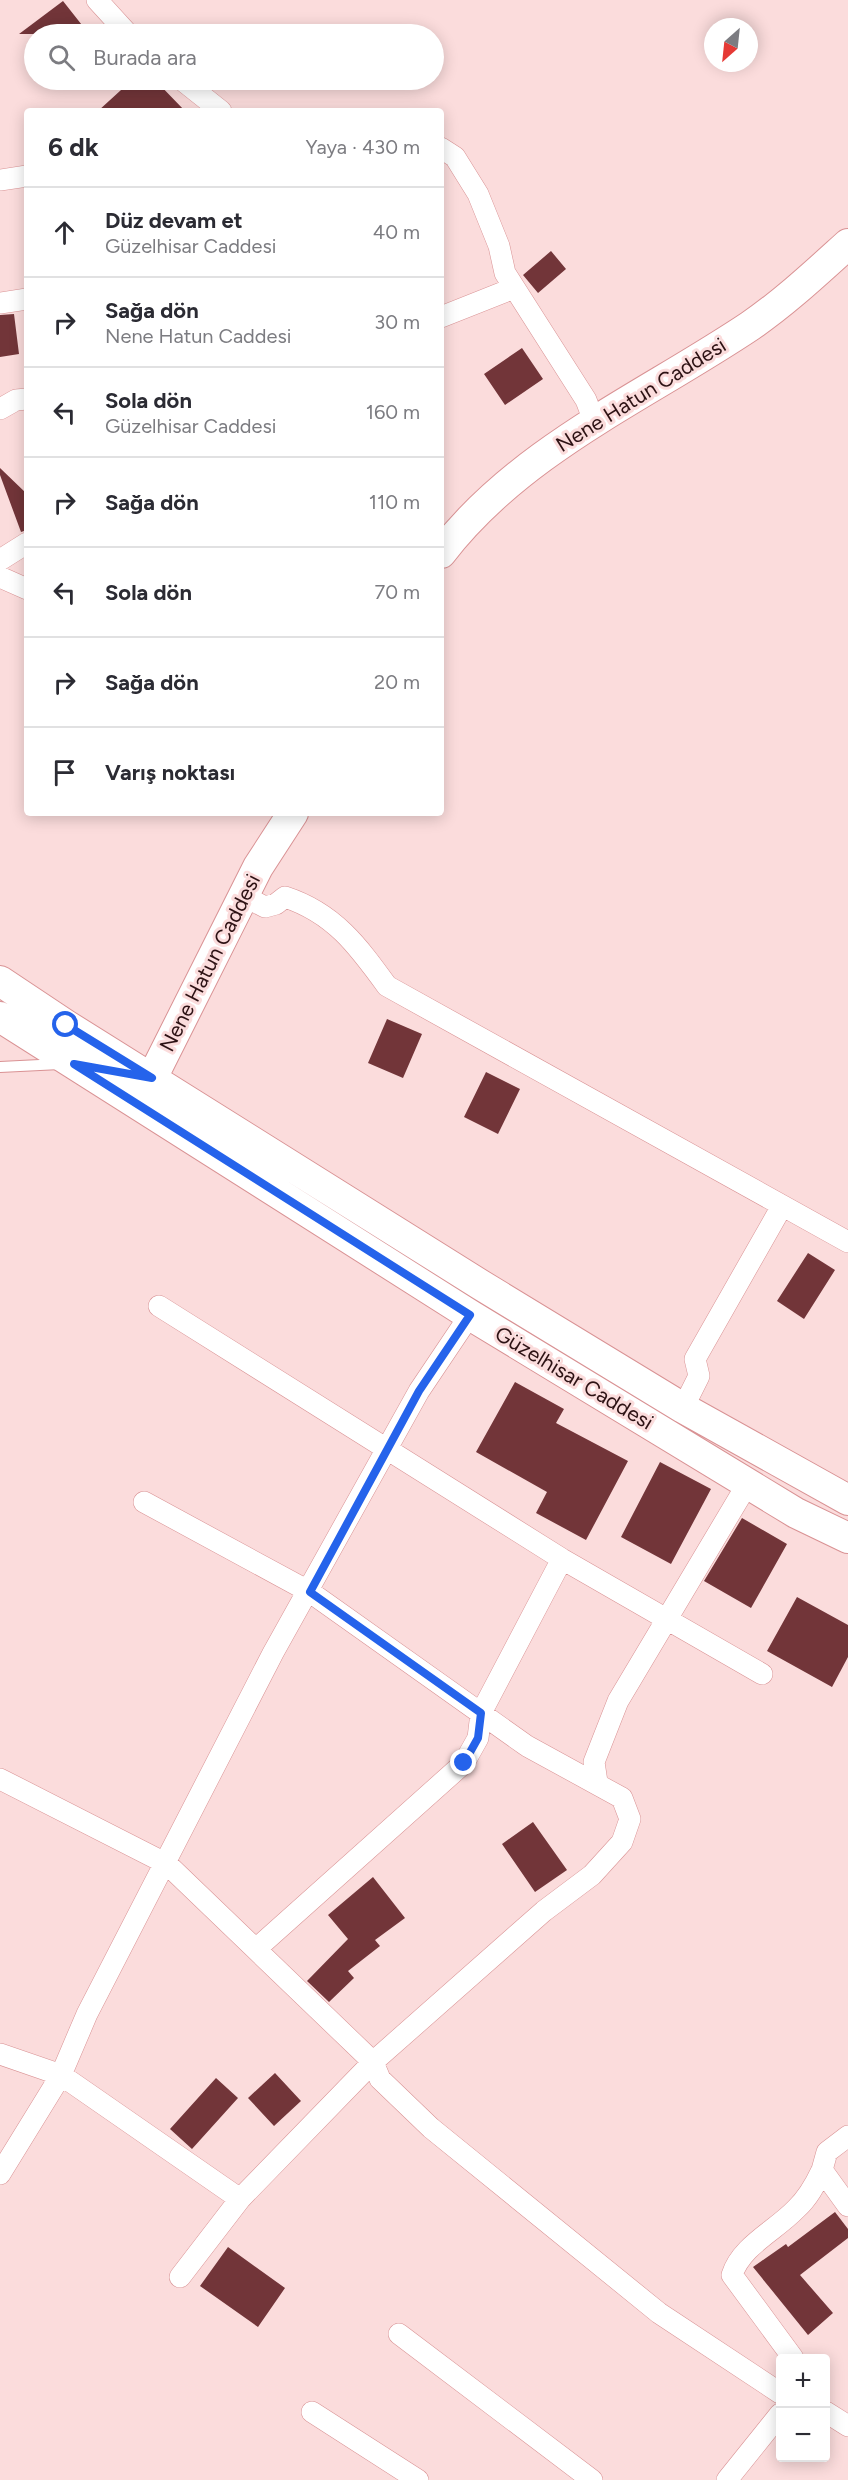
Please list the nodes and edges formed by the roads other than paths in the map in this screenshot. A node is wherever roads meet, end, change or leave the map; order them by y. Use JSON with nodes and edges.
{"nodes":[{"id":1,"x":97,"y":0,"type":"edge"},
{"id":2,"x":119,"y":24,"type":"edge"},
{"id":3,"x":195,"y":90,"type":"edge"},
{"id":4,"x":217,"y":108,"type":"edge"},
{"id":5,"x":444,"y":150,"type":"edge"},
{"id":6,"x":24,"y":176,"type":"edge"},
{"id":7,"x":0,"y":180,"type":"edge"},
{"id":8,"x":848,"y":244,"type":"edge"},
{"id":9,"x":514,"y":288,"type":"junction"},
{"id":10,"x":24,"y":299,"type":"edge"},
{"id":11,"x":0,"y":303,"type":"edge"},
{"id":12,"x":444,"y":315,"type":"edge"},
{"id":13,"x":24,"y":399,"type":"edge"},
{"id":14,"x":1,"y":407,"type":"edge"},
{"id":15,"x":594,"y":421,"type":"junction"},
{"id":16,"x":24,"y":545,"type":"edge"},
{"id":17,"x":444,"y":549,"type":"edge"},
{"id":18,"x":0,"y":560,"type":"edge"},
{"id":19,"x":0,"y":577,"type":"edge"},
{"id":20,"x":24,"y":588,"type":"edge"},
{"id":21,"x":291,"y":816,"type":"edge"},
{"id":22,"x":244,"y":896,"type":"junction"},
{"id":23,"x":0,"y":981,"type":"edge"},
{"id":24,"x":0,"y":1017,"type":"edge"},
{"id":25,"x":74,"y":1064,"type":"junction"},
{"id":26,"x":0,"y":1067,"type":"edge"},
{"id":27,"x":152,"y":1078,"type":"junction"},
{"id":28,"x":782,"y":1206,"type":"junction"},
{"id":29,"x":848,"y":1242,"type":"edge"},
{"id":30,"x":159,"y":1306,"type":"dead end"},
{"id":31,"x":470,"y":1315,"type":"junction"},
{"id":32,"x":683,"y":1408,"type":"junction"},
{"id":33,"x":387,"y":1449,"type":"junction"},
{"id":34,"x":748,"y":1483,"type":"junction"},
{"id":35,"x":848,"y":1500,"type":"edge"},
{"id":36,"x":144,"y":1502,"type":"dead end"},
{"id":37,"x":848,"y":1538,"type":"edge"},
{"id":38,"x":562,"y":1559,"type":"junction"},
{"id":39,"x":310,"y":1592,"type":"junction"},
{"id":40,"x":667,"y":1619,"type":"junction"},
{"id":41,"x":762,"y":1674,"type":"dead end"},
{"id":42,"x":481,"y":1713,"type":"junction"},
{"id":43,"x":0,"y":1779,"type":"edge"},
{"id":44,"x":597,"y":1782,"type":"junction"},
{"id":45,"x":167,"y":1863,"type":"junction"},
{"id":46,"x":256,"y":1949,"type":"junction"},
{"id":47,"x":0,"y":2054,"type":"edge"},
{"id":48,"x":373,"y":2062,"type":"junction"},
{"id":49,"x":61,"y":2075,"type":"junction"},
{"id":50,"x":848,"y":2136,"type":"edge"},
{"id":51,"x":822,"y":2170,"type":"junction"},
{"id":52,"x":0,"y":2174,"type":"edge"},
{"id":53,"x":240,"y":2199,"type":"junction"},
{"id":54,"x":848,"y":2206,"type":"edge"},
{"id":55,"x":180,"y":2277,"type":"dead end"},
{"id":56,"x":399,"y":2334,"type":"dead end"},
{"id":57,"x":790,"y":2354,"type":"edge"},
{"id":58,"x":776,"y":2389,"type":"edge"},
{"id":59,"x":312,"y":2412,"type":"dead end"},
{"id":60,"x":830,"y":2415,"type":"edge"},
{"id":61,"x":776,"y":2419,"type":"edge"},
{"id":62,"x":848,"y":2426,"type":"edge"},
{"id":63,"x":418,"y":2480,"type":"edge"},
{"id":64,"x":592,"y":2480,"type":"edge"},
{"id":65,"x":727,"y":2480,"type":"edge"}],
"edges":[{"from":1,"to":2,"type":"street"},
{"from":3,"to":4,"type":"street"},
{"from":5,"to":9,"type":"street"},
{"from":6,"to":7,"type":"street"},
{"from":8,"to":15,"type":"street","name":"Nene Hatun Caddesi"},
{"from":9,"to":12,"type":"street"},
{"from":9,"to":15,"type":"street"},
{"from":10,"to":11,"type":"street"},
{"from":13,"to":14,"type":"street"},
{"from":15,"to":17,"type":"street","name":"Nene Hatun Caddesi"},
{"from":16,"to":18,"type":"street"},
{"from":19,"to":20,"type":"street"},
{"from":21,"to":22,"type":"street","name":"Nene Hatun Caddesi"},
{"from":22,"to":27,"type":"street","name":"Nene Hatun Caddesi"},
{"from":22,"to":28,"type":"street"},
{"from":23,"to":27,"type":"street","name":"Güzelhisar Caddesi"},
{"from":24,"to":25,"type":"street","name":"Güzelhisar Caddesi"},
{"from":25,"to":26,"type":"lane"},
{"from":25,"to":27,"type":"street","name":"Nene Hatun Caddesi"},
{"from":25,"to":31,"type":"street","name":"Güzelhisar Caddesi"},
{"from":27,"to":32,"type":"street","name":"Güzelhisar Caddesi"},
{"from":28,"to":29,"type":"street"},
{"from":28,"to":32,"type":"street"},
{"from":30,"to":33,"type":"street"},
{"from":31,"to":33,"type":"street"},
{"from":31,"to":34,"type":"street","name":"Güzelhisar Caddesi"},
{"from":32,"to":35,"type":"street","name":"Güzelhisar Caddesi"},
{"from":33,"to":38,"type":"street"},
{"from":33,"to":39,"type":"street"},
{"from":34,"to":37,"type":"street","name":"Güzelhisar Caddesi"},
{"from":34,"to":40,"type":"street"},
{"from":36,"to":39,"type":"street"},
{"from":38,"to":40,"type":"street"},
{"from":38,"to":42,"type":"street"},
{"from":39,"to":42,"type":"street"},
{"from":39,"to":45,"type":"street"},
{"from":40,"to":41,"type":"street"},
{"from":40,"to":44,"type":"street"},
{"from":42,"to":44,"type":"street"},
{"from":42,"to":46,"type":"street"},
{"from":43,"to":45,"type":"street"},
{"from":44,"to":48,"type":"street"},
{"from":45,"to":46,"type":"street"},
{"from":45,"to":49,"type":"street"},
{"from":46,"to":48,"type":"street"},
{"from":47,"to":49,"type":"street"},
{"from":48,"to":53,"type":"street"},
{"from":48,"to":58,"type":"street"},
{"from":49,"to":52,"type":"street"},
{"from":49,"to":53,"type":"street"},
{"from":50,"to":51,"type":"street"},
{"from":51,"to":54,"type":"street"},
{"from":51,"to":57,"type":"street"},
{"from":53,"to":55,"type":"street"},
{"from":56,"to":64,"type":"street"},
{"from":59,"to":63,"type":"street"},
{"from":60,"to":62,"type":"street"},
{"from":61,"to":65,"type":"street"}]}
